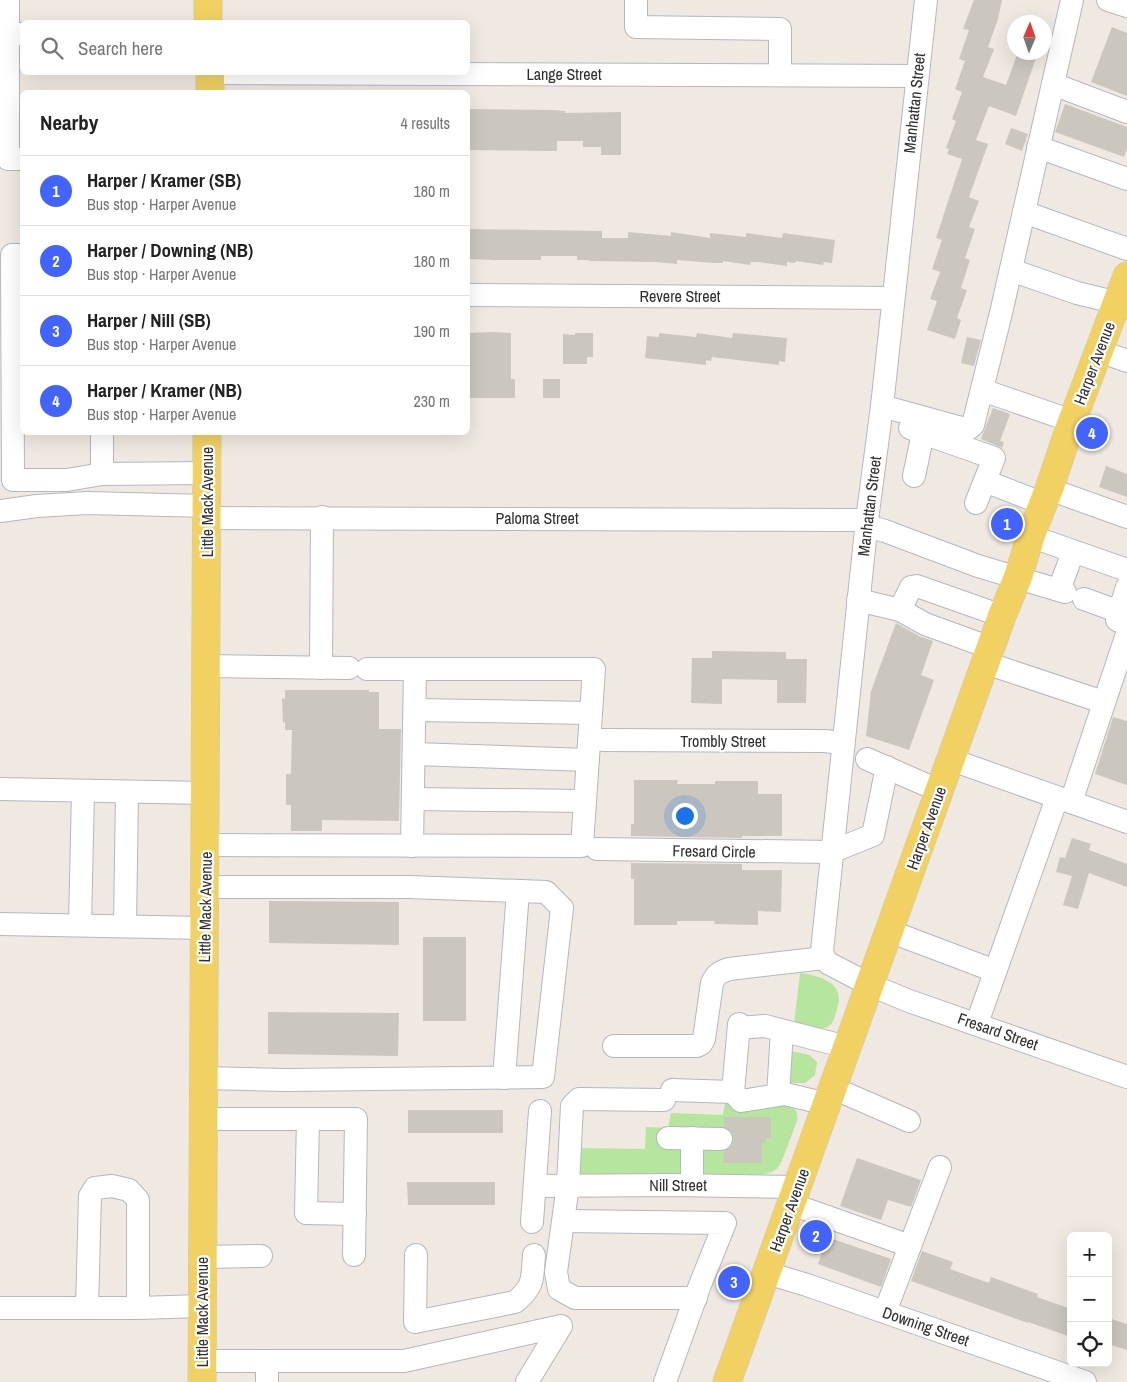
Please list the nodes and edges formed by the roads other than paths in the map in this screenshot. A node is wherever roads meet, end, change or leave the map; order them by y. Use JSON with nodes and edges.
{"nodes":[{"id":1,"x":8,"y":0,"type":"edge"},
{"id":2,"x":208,"y":0,"type":"edge"},
{"id":3,"x":636,"y":0,"type":"edge"},
{"id":4,"x":926,"y":0,"type":"edge"},
{"id":5,"x":1072,"y":0,"type":"edge"},
{"id":6,"x":1108,"y":0,"type":"edge"},
{"id":7,"x":1127,"y":6,"type":"edge"},
{"id":8,"x":208,"y":20,"type":"edge"},
{"id":9,"x":15,"y":34,"type":"edge"},
{"id":10,"x":470,"y":73,"type":"edge"},
{"id":11,"x":780,"y":74,"type":"junction"},
{"id":12,"x":210,"y":75,"type":"edge"},
{"id":13,"x":917,"y":76,"type":"junction"},
{"id":14,"x":1053,"y":84,"type":"junction"},
{"id":15,"x":210,"y":90,"type":"edge"},
{"id":16,"x":1127,"y":112,"type":"edge"},
{"id":17,"x":1038,"y":147,"type":"junction"},
{"id":18,"x":20,"y":159,"type":"edge"},
{"id":19,"x":1127,"y":179,"type":"edge"},
{"id":20,"x":1024,"y":212,"type":"junction"},
{"id":21,"x":1127,"y":249,"type":"edge"},
{"id":22,"x":20,"y":255,"type":"edge"},
{"id":23,"x":1011,"y":270,"type":"junction"},
{"id":24,"x":1127,"y":276,"type":"edge"},
{"id":25,"x":470,"y":295,"type":"edge"},
{"id":26,"x":893,"y":298,"type":"junction"},
{"id":27,"x":1122,"y":303,"type":"edge"},
{"id":28,"x":1099,"y":351,"type":"junction"},
{"id":29,"x":1127,"y":361,"type":"edge"},
{"id":30,"x":982,"y":390,"type":"junction"},
{"id":31,"x":882,"y":406,"type":"junction"},
{"id":32,"x":1072,"y":421,"type":"junction"},
{"id":33,"x":918,"y":423,"type":"junction"},
{"id":34,"x":102,"y":435,"type":"edge"},
{"id":35,"x":207,"y":435,"type":"edge"},
{"id":36,"x":207,"y":473,"type":"junction"},
{"id":37,"x":102,"y":474,"type":"junction"},
{"id":38,"x":914,"y":476,"type":"dead end"},
{"id":39,"x":985,"y":481,"type":"junction"},
{"id":40,"x":1046,"y":496,"type":"junction"},
{"id":41,"x":976,"y":503,"type":"dead end"},
{"id":42,"x":0,"y":511,"type":"edge"},
{"id":43,"x":207,"y":512,"type":"junction"},
{"id":44,"x":1127,"y":517,"type":"edge"},
{"id":45,"x":322,"y":518,"type":"junction"},
{"id":46,"x":866,"y":523,"type":"junction"},
{"id":47,"x":1030,"y":536,"type":"junction"},
{"id":48,"x":1073,"y":552,"type":"junction"},
{"id":49,"x":1127,"y":570,"type":"edge"},
{"id":50,"x":1018,"y":577,"type":"junction"},
{"id":51,"x":1127,"y":587,"type":"edge"},
{"id":52,"x":1070,"y":594,"type":"junction"},
{"id":53,"x":858,"y":600,"type":"junction"},
{"id":54,"x":900,"y":610,"type":"junction"},
{"id":55,"x":1002,"y":616,"type":"junction"},
{"id":56,"x":1123,"y":618,"type":"edge"},
{"id":57,"x":1127,"y":636,"type":"edge"},
{"id":58,"x":988,"y":656,"type":"junction"},
{"id":59,"x":206,"y":666,"type":"junction"},
{"id":60,"x":321,"y":668,"type":"junction"},
{"id":61,"x":416,"y":669,"type":"junction"},
{"id":62,"x":1113,"y":691,"type":"edge"},
{"id":63,"x":415,"y":710,"type":"junction"},
{"id":64,"x":591,"y":713,"type":"junction"},
{"id":65,"x":603,"y":740,"type":"dead end"},
{"id":66,"x":843,"y":743,"type":"junction"},
{"id":67,"x":414,"y":754,"type":"junction"},
{"id":68,"x":588,"y":760,"type":"junction"},
{"id":69,"x":952,"y":760,"type":"junction"},
{"id":70,"x":0,"y":789,"type":"edge"},
{"id":71,"x":83,"y":791,"type":"junction"},
{"id":72,"x":940,"y":791,"type":"junction"},
{"id":73,"x":127,"y":792,"type":"junction"},
{"id":74,"x":205,"y":793,"type":"junction"},
{"id":75,"x":413,"y":799,"type":"junction"},
{"id":76,"x":1064,"y":800,"type":"junction"},
{"id":77,"x":585,"y":801,"type":"junction"},
{"id":78,"x":1127,"y":822,"type":"edge"},
{"id":79,"x":205,"y":845,"type":"junction"},
{"id":80,"x":412,"y":846,"type":"junction"},
{"id":81,"x":590,"y":848,"type":"junction"},
{"id":82,"x":831,"y":852,"type":"junction"},
{"id":83,"x":205,"y":887,"type":"junction"},
{"id":84,"x":518,"y":891,"type":"junction"},
{"id":85,"x":0,"y":924,"type":"edge"},
{"id":86,"x":80,"y":925,"type":"junction"},
{"id":87,"x":125,"y":926,"type":"junction"},
{"id":88,"x":204,"y":928,"type":"junction"},
{"id":89,"x":889,"y":930,"type":"junction"},
{"id":90,"x":824,"y":958,"type":"junction"},
{"id":91,"x":995,"y":972,"type":"junction"},
{"id":92,"x":870,"y":985,"type":"junction"},
{"id":93,"x":976,"y":1023,"type":"junction"},
{"id":94,"x":782,"y":1031,"type":"junction"},
{"id":95,"x":614,"y":1046,"type":"dead end"},
{"id":96,"x":847,"y":1046,"type":"junction"},
{"id":97,"x":1127,"y":1076,"type":"edge"},
{"id":98,"x":204,"y":1078,"type":"junction"},
{"id":99,"x":504,"y":1078,"type":"junction"},
{"id":100,"x":733,"y":1092,"type":"junction"},
{"id":101,"x":778,"y":1095,"type":"junction"},
{"id":102,"x":830,"y":1096,"type":"junction"},
{"id":103,"x":540,"y":1111,"type":"dead end"},
{"id":104,"x":308,"y":1119,"type":"junction"},
{"id":105,"x":202,"y":1120,"type":"junction"},
{"id":106,"x":909,"y":1121,"type":"dead end"},
{"id":107,"x":668,"y":1138,"type":"dead end"},
{"id":108,"x":692,"y":1138,"type":"junction"},
{"id":109,"x":721,"y":1139,"type":"dead end"},
{"id":110,"x":940,"y":1167,"type":"dead end"},
{"id":111,"x":692,"y":1185,"type":"junction"},
{"id":112,"x":535,"y":1186,"type":"junction"},
{"id":113,"x":563,"y":1186,"type":"junction"},
{"id":114,"x":794,"y":1195,"type":"junction"},
{"id":115,"x":355,"y":1214,"type":"junction"},
{"id":116,"x":564,"y":1221,"type":"junction"},
{"id":117,"x":532,"y":1222,"type":"dead end"},
{"id":118,"x":910,"y":1246,"type":"junction"},
{"id":119,"x":354,"y":1255,"type":"dead end"},
{"id":120,"x":416,"y":1255,"type":"dead end"},
{"id":121,"x":546,"y":1255,"type":"junction"},
{"id":122,"x":202,"y":1256,"type":"junction"},
{"id":123,"x":261,"y":1256,"type":"dead end"},
{"id":124,"x":767,"y":1273,"type":"junction"},
{"id":125,"x":696,"y":1298,"type":"junction"},
{"id":126,"x":202,"y":1306,"type":"junction"},
{"id":127,"x":0,"y":1308,"type":"edge"},
{"id":128,"x":87,"y":1308,"type":"junction"},
{"id":129,"x":138,"y":1308,"type":"junction"},
{"id":130,"x":885,"y":1312,"type":"junction"},
{"id":131,"x":202,"y":1371,"type":"edge"},
{"id":132,"x":267,"y":1371,"type":"edge"},
{"id":133,"x":527,"y":1382,"type":"edge"},
{"id":134,"x":665,"y":1382,"type":"edge"},
{"id":135,"x":727,"y":1382,"type":"edge"},
{"id":136,"x":1085,"y":1382,"type":"edge"}],
"edges":[{"from":1,"to":9,"type":"street"},
{"from":2,"to":8,"type":"main road"},
{"from":3,"to":11,"type":"street"},
{"from":4,"to":13,"type":"street","name":"Manhattan Street"},
{"from":5,"to":14,"type":"street"},
{"from":6,"to":7,"type":"street"},
{"from":9,"to":18,"type":"street"},
{"from":10,"to":11,"type":"street","name":"Lange Street"},
{"from":11,"to":13,"type":"street","name":"Lange Street"},
{"from":12,"to":15,"type":"main road"},
{"from":13,"to":26,"type":"street","name":"Manhattan Street"},
{"from":14,"to":16,"type":"street"},
{"from":14,"to":17,"type":"street"},
{"from":17,"to":19,"type":"street"},
{"from":17,"to":20,"type":"street"},
{"from":20,"to":21,"type":"street"},
{"from":20,"to":23,"type":"street"},
{"from":22,"to":37,"type":"street"},
{"from":23,"to":27,"type":"street"},
{"from":23,"to":30,"type":"street"},
{"from":24,"to":27,"type":"main road","name":"Harper Avenue"},
{"from":25,"to":26,"type":"street","name":"Revere Street"},
{"from":26,"to":31,"type":"street","name":"Manhattan Street"},
{"from":27,"to":28,"type":"main road","name":"Harper Avenue"},
{"from":28,"to":29,"type":"street"},
{"from":28,"to":32,"type":"main road","name":"Harper Avenue"},
{"from":30,"to":32,"type":"street"},
{"from":30,"to":33,"type":"street"},
{"from":31,"to":33,"type":"street"},
{"from":31,"to":46,"type":"street","name":"Manhattan Street"},
{"from":32,"to":40,"type":"main road","name":"Harper Avenue"},
{"from":33,"to":38,"type":"street"},
{"from":33,"to":39,"type":"street"},
{"from":34,"to":37,"type":"street"},
{"from":35,"to":36,"type":"main road","name":"Little Mack Avenue"},
{"from":36,"to":37,"type":"street"},
{"from":36,"to":43,"type":"main road","name":"Little Mack Avenue"},
{"from":39,"to":40,"type":"street"},
{"from":39,"to":41,"type":"street"},
{"from":40,"to":44,"type":"street"},
{"from":40,"to":47,"type":"main road","name":"Harper Avenue"},
{"from":42,"to":43,"type":"street","name":"Paloma Street"},
{"from":43,"to":45,"type":"street","name":"Paloma Street"},
{"from":43,"to":59,"type":"main road","name":"Little Mack Avenue"},
{"from":45,"to":46,"type":"street","name":"Paloma Street"},
{"from":45,"to":60,"type":"street"},
{"from":46,"to":50,"type":"street","name":"Paloma Street"},
{"from":46,"to":53,"type":"street","name":"Manhattan Street"},
{"from":47,"to":48,"type":"street"},
{"from":47,"to":50,"type":"main road","name":"Harper Avenue"},
{"from":48,"to":49,"type":"street"},
{"from":48,"to":52,"type":"street"},
{"from":50,"to":52,"type":"street","name":"Paloma Street"},
{"from":50,"to":55,"type":"main road","name":"Harper Avenue"},
{"from":51,"to":56,"type":"street"},
{"from":52,"to":56,"type":"street","name":"Paloma Street"},
{"from":53,"to":54,"type":"street"},
{"from":53,"to":66,"type":"street","name":"Manhattan Street"},
{"from":54,"to":55,"type":"street"},
{"from":54,"to":58,"type":"street"},
{"from":55,"to":58,"type":"main road","name":"Harper Avenue"},
{"from":57,"to":62,"type":"street"},
{"from":58,"to":62,"type":"street"},
{"from":58,"to":69,"type":"main road","name":"Harper Avenue"},
{"from":59,"to":60,"type":"street"},
{"from":59,"to":74,"type":"main road","name":"Little Mack Avenue"},
{"from":60,"to":61,"type":"street"},
{"from":61,"to":63,"type":"street"},
{"from":61,"to":64,"type":"street"},
{"from":62,"to":76,"type":"street"},
{"from":63,"to":64,"type":"street"},
{"from":63,"to":67,"type":"street"},
{"from":64,"to":68,"type":"street"},
{"from":65,"to":66,"type":"street","name":"Trombly Street"},
{"from":66,"to":82,"type":"street","name":"Manhattan Street"},
{"from":67,"to":68,"type":"street"},
{"from":67,"to":75,"type":"street"},
{"from":68,"to":77,"type":"street"},
{"from":69,"to":72,"type":"main road","name":"Harper Avenue"},
{"from":69,"to":76,"type":"street"},
{"from":70,"to":71,"type":"street"},
{"from":71,"to":73,"type":"street"},
{"from":71,"to":86,"type":"street"},
{"from":72,"to":82,"type":"street"},
{"from":72,"to":89,"type":"main road","name":"Harper Avenue"},
{"from":73,"to":74,"type":"street"},
{"from":73,"to":87,"type":"street"},
{"from":74,"to":79,"type":"main road","name":"Little Mack Avenue"},
{"from":75,"to":77,"type":"street"},
{"from":75,"to":80,"type":"street"},
{"from":76,"to":78,"type":"street"},
{"from":76,"to":91,"type":"street"},
{"from":77,"to":81,"type":"street"},
{"from":79,"to":80,"type":"street","name":"Fresard Circle"},
{"from":79,"to":83,"type":"main road","name":"Little Mack Avenue"},
{"from":80,"to":81,"type":"street","name":"Fresard Circle"},
{"from":81,"to":82,"type":"street","name":"Fresard Circle"},
{"from":82,"to":90,"type":"street","name":"Manhattan Street"},
{"from":83,"to":84,"type":"street"},
{"from":83,"to":88,"type":"main road","name":"Little Mack Avenue"},
{"from":84,"to":99,"type":"street"},
{"from":84,"to":99,"type":"street"},
{"from":85,"to":86,"type":"street"},
{"from":86,"to":87,"type":"street"},
{"from":87,"to":88,"type":"street"},
{"from":88,"to":98,"type":"main road","name":"Little Mack Avenue"},
{"from":89,"to":91,"type":"street"},
{"from":89,"to":92,"type":"main road","name":"Harper Avenue"},
{"from":90,"to":92,"type":"street"},
{"from":90,"to":95,"type":"street"},
{"from":91,"to":93,"type":"street"},
{"from":92,"to":93,"type":"street","name":"Fresard Street"},
{"from":92,"to":96,"type":"main road","name":"Harper Avenue"},
{"from":93,"to":97,"type":"street","name":"Fresard Street"},
{"from":94,"to":96,"type":"street"},
{"from":94,"to":100,"type":"street"},
{"from":94,"to":101,"type":"street"},
{"from":96,"to":102,"type":"main road","name":"Harper Avenue"},
{"from":98,"to":99,"type":"street"},
{"from":98,"to":105,"type":"main road","name":"Little Mack Avenue"},
{"from":100,"to":101,"type":"street"},
{"from":100,"to":113,"type":"street"},
{"from":101,"to":102,"type":"street"},
{"from":102,"to":106,"type":"street"},
{"from":102,"to":114,"type":"main road","name":"Harper Avenue"},
{"from":103,"to":112,"type":"street"},
{"from":104,"to":105,"type":"street"},
{"from":104,"to":115,"type":"street"},
{"from":104,"to":115,"type":"street"},
{"from":105,"to":122,"type":"main road","name":"Little Mack Avenue"},
{"from":107,"to":108,"type":"street"},
{"from":108,"to":109,"type":"street"},
{"from":108,"to":111,"type":"street"},
{"from":110,"to":118,"type":"street"},
{"from":111,"to":113,"type":"street","name":"Nill Street"},
{"from":111,"to":114,"type":"street","name":"Nill Street"},
{"from":112,"to":113,"type":"street","name":"Nill Street"},
{"from":112,"to":117,"type":"street"},
{"from":113,"to":116,"type":"street"},
{"from":114,"to":118,"type":"street","name":"Nill Street"},
{"from":114,"to":124,"type":"main road","name":"Harper Avenue"},
{"from":115,"to":119,"type":"street"},
{"from":116,"to":121,"type":"street"},
{"from":116,"to":125,"type":"street"},
{"from":118,"to":130,"type":"street"},
{"from":120,"to":121,"type":"street"},
{"from":121,"to":125,"type":"street"},
{"from":122,"to":123,"type":"street"},
{"from":122,"to":126,"type":"main road","name":"Little Mack Avenue"},
{"from":124,"to":130,"type":"street","name":"Downing Street"},
{"from":124,"to":135,"type":"main road","name":"Harper Avenue"},
{"from":125,"to":134,"type":"street"},
{"from":126,"to":129,"type":"street"},
{"from":126,"to":131,"type":"main road","name":"Little Mack Avenue"},
{"from":127,"to":128,"type":"street"},
{"from":128,"to":129,"type":"street"},
{"from":128,"to":129,"type":"street"},
{"from":130,"to":136,"type":"street","name":"Downing Street"},
{"from":131,"to":132,"type":"street"},
{"from":132,"to":133,"type":"street"}]}
